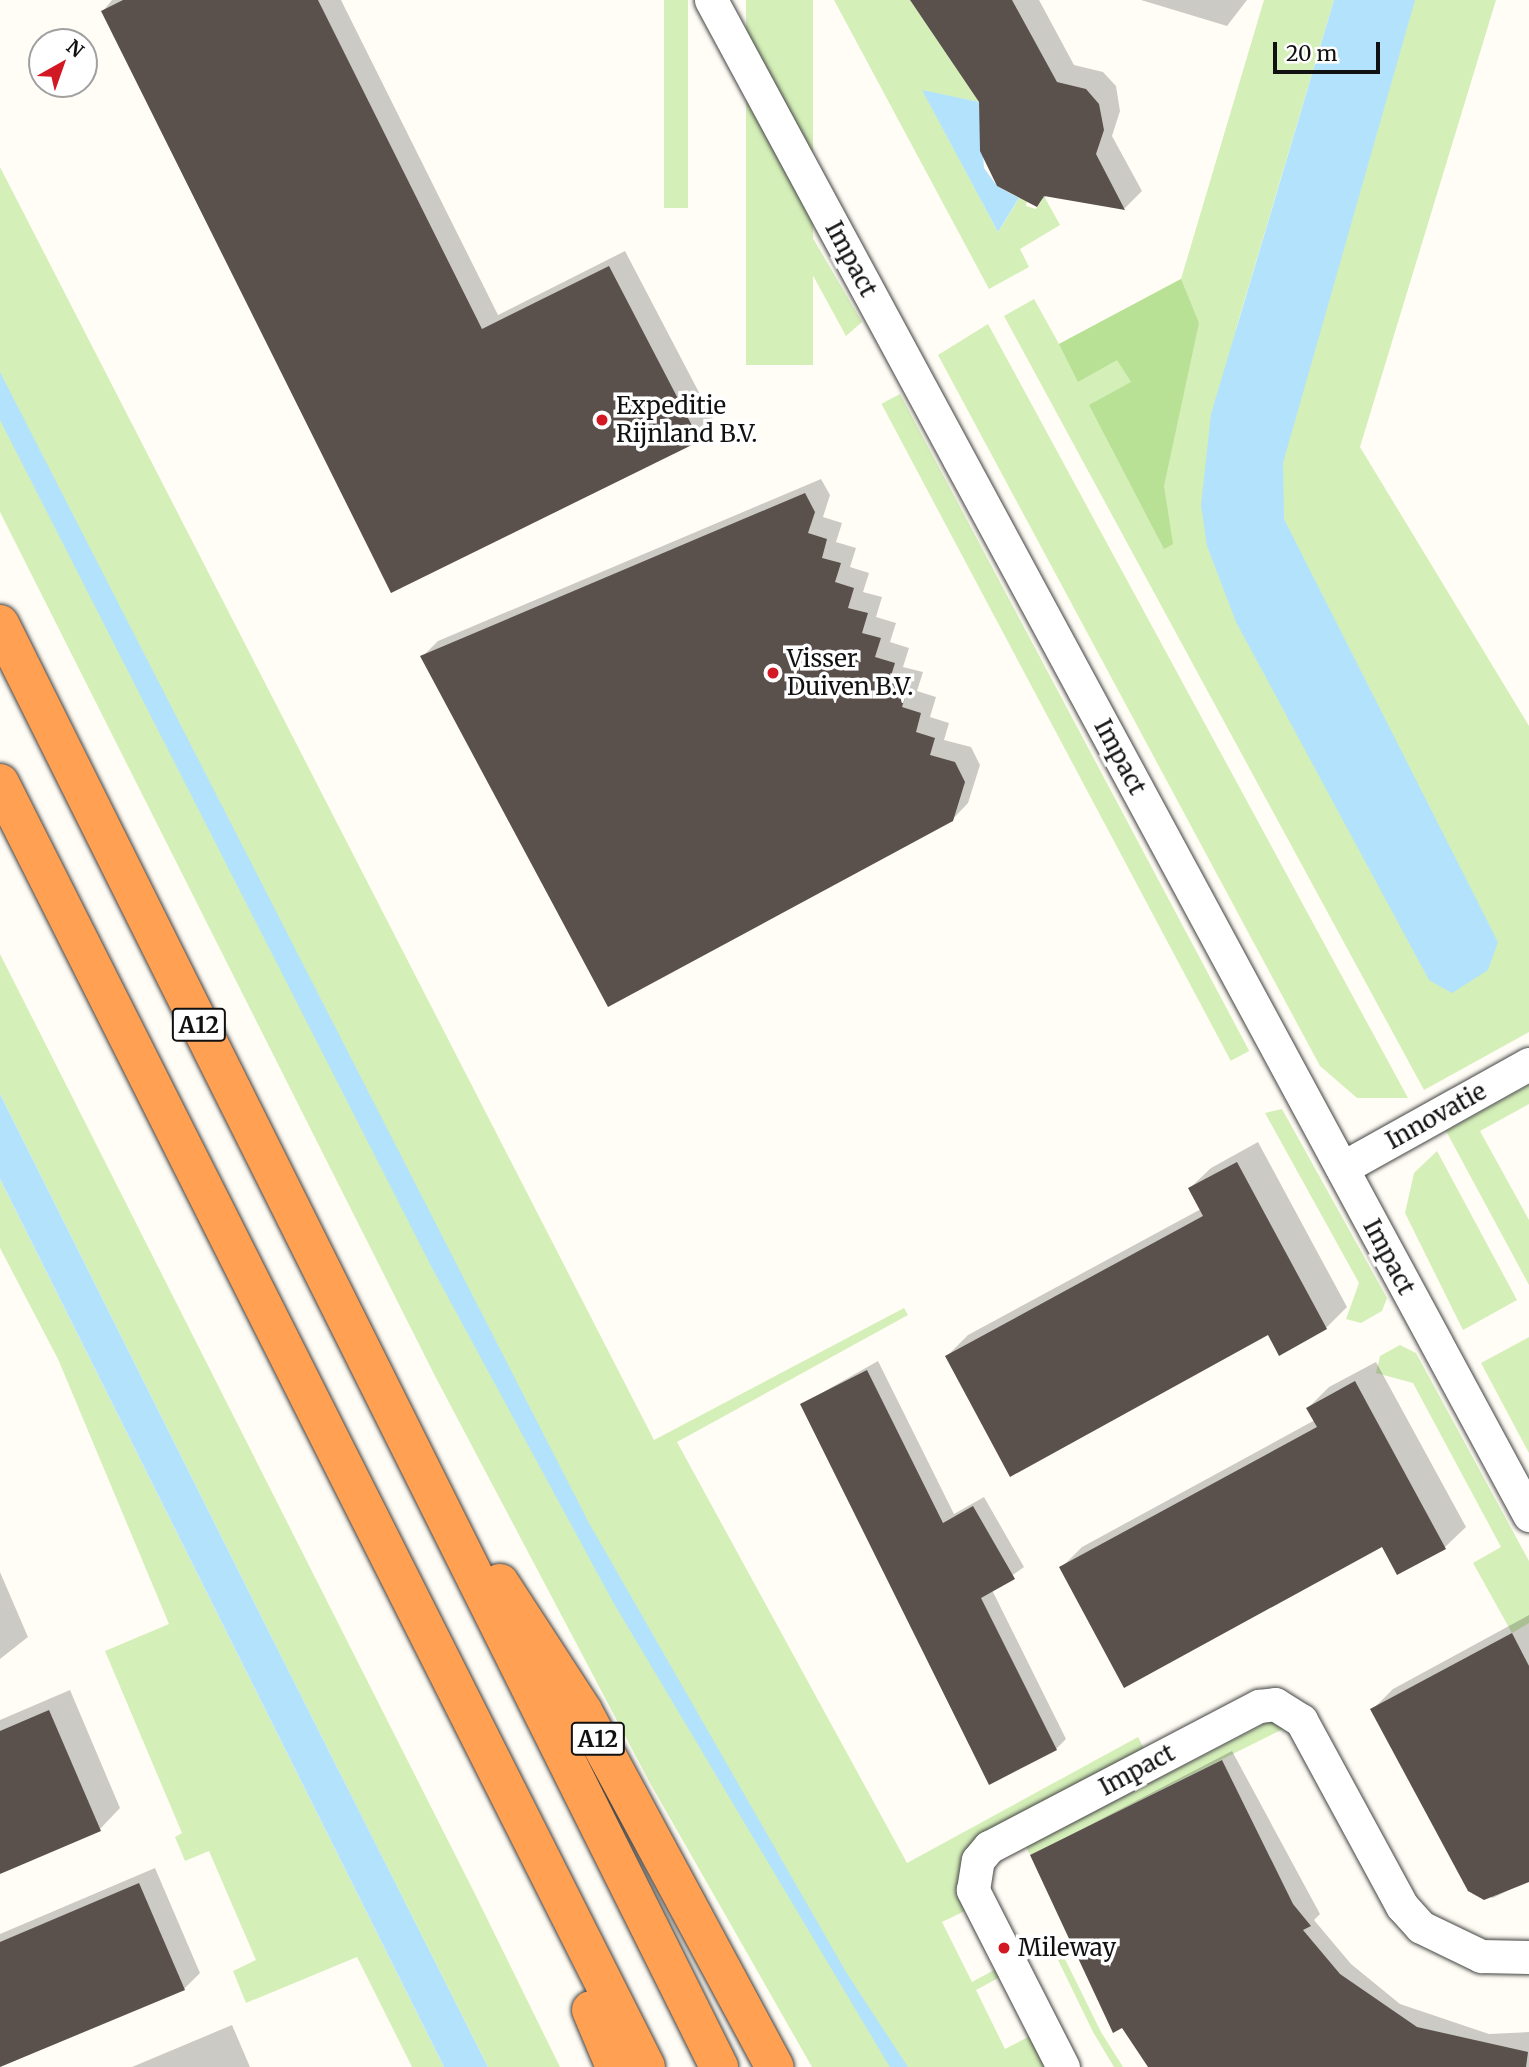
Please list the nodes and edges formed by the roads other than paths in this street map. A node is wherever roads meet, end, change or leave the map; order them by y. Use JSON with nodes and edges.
{"nodes":[{"id":1,"x":711,"y":0,"type":"edge"},
{"id":2,"x":0,"y":624,"type":"edge"},
{"id":3,"x":0,"y":783,"type":"edge"},
{"id":4,"x":1529,"y":1064,"type":"edge"},
{"id":5,"x":1342,"y":1168,"type":"junction"},
{"id":6,"x":397,"y":1426,"type":"junction"},
{"id":7,"x":1529,"y":1515,"type":"edge"},
{"id":8,"x":448,"y":1673,"type":"junction"},
{"id":9,"x":1529,"y":1957,"type":"edge"},
{"id":10,"x":615,"y":2067,"type":"edge"},
{"id":11,"x":646,"y":2067,"type":"edge"},
{"id":12,"x":719,"y":2067,"type":"edge"},
{"id":13,"x":775,"y":2067,"type":"edge"},
{"id":14,"x":1063,"y":2067,"type":"edge"}],
"edges":[{"from":1,"to":5,"type":"street","name":"Impact"},
{"from":2,"to":6,"type":"highway","number":"A12"},
{"from":3,"to":8,"type":"highway","number":"A12"},
{"from":4,"to":5,"type":"street","name":"Innovatie"},
{"from":5,"to":7,"type":"street","name":"Impact"},
{"from":6,"to":12,"type":"highway","number":"A12"},
{"from":6,"to":13,"type":"highway","number":"A12"},
{"from":8,"to":10,"type":"highway","number":"A12"},
{"from":8,"to":11,"type":"highway","number":"A12"},
{"from":9,"to":14,"type":"street","name":"Impact"}]}
